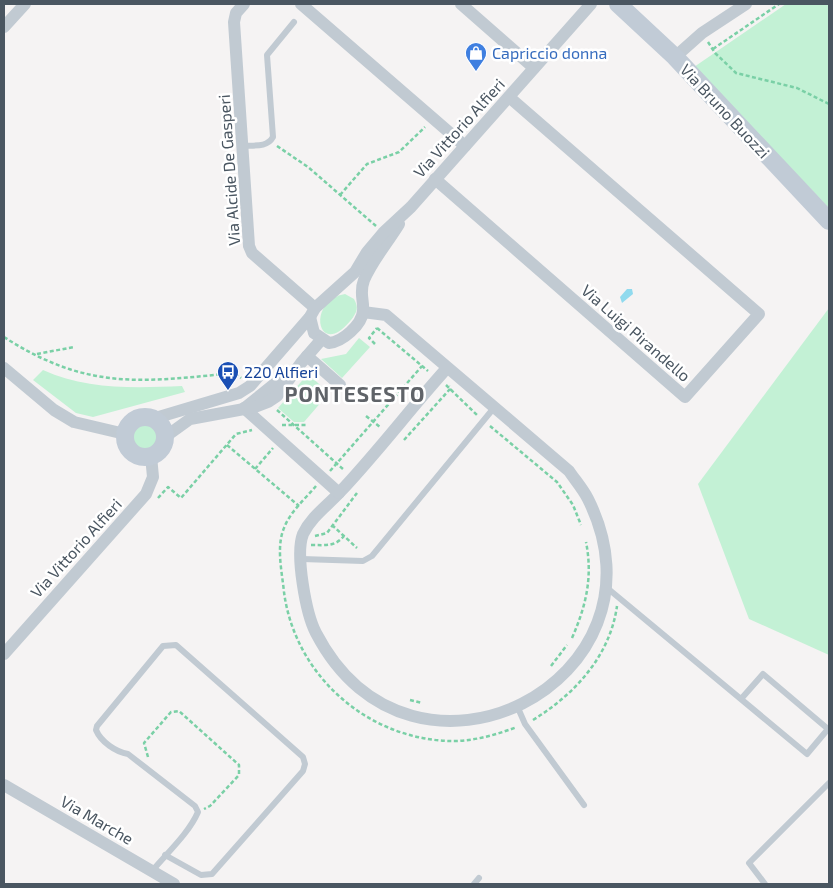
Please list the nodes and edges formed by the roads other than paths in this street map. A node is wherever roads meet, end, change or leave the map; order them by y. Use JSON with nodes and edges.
{"nodes":[{"id":1,"x":25,"y":4,"type":"edge"},
{"id":2,"x":244,"y":4,"type":"edge"},
{"id":3,"x":301,"y":4,"type":"edge"},
{"id":4,"x":461,"y":4,"type":"edge"},
{"id":5,"x":591,"y":4,"type":"edge"},
{"id":6,"x":618,"y":4,"type":"edge"},
{"id":7,"x":740,"y":6,"type":"edge"},
{"id":8,"x":294,"y":22,"type":"dead end"},
{"id":9,"x":4,"y":27,"type":"edge"},
{"id":10,"x":675,"y":57,"type":"junction"},
{"id":11,"x":534,"y":68,"type":"junction"},
{"id":12,"x":509,"y":97,"type":"junction"},
{"id":13,"x":242,"y":146,"type":"junction"},
{"id":14,"x":465,"y":146,"type":"junction"},
{"id":15,"x":435,"y":179,"type":"junction"},
{"id":16,"x":410,"y":207,"type":"junction"},
{"id":17,"x":829,"y":221,"type":"edge"},
{"id":18,"x":341,"y":287,"type":"junction"},
{"id":19,"x":361,"y":298,"type":"junction"},
{"id":20,"x":363,"y":312,"type":"junction"},
{"id":21,"x":313,"y":313,"type":"junction"},
{"id":22,"x":321,"y":340,"type":"junction"},
{"id":23,"x":304,"y":359,"type":"junction"},
{"id":24,"x":4,"y":368,"type":"edge"},
{"id":25,"x":451,"y":371,"type":"junction"},
{"id":26,"x":340,"y":385,"type":"dead end"},
{"id":27,"x":244,"y":408,"type":"junction"},
{"id":28,"x":493,"y":409,"type":"junction"},
{"id":29,"x":152,"y":418,"type":"junction"},
{"id":30,"x":125,"y":434,"type":"junction"},
{"id":31,"x":164,"y":438,"type":"junction"},
{"id":32,"x":151,"y":456,"type":"junction"},
{"id":33,"x":339,"y":493,"type":"junction"},
{"id":34,"x":308,"y":559,"type":"junction"},
{"id":35,"x":606,"y":587,"type":"junction"},
{"id":36,"x":4,"y":654,"type":"edge"},
{"id":37,"x":741,"y":699,"type":"junction"},
{"id":38,"x":518,"y":708,"type":"junction"},
{"id":39,"x":829,"y":783,"type":"edge"},
{"id":40,"x":4,"y":785,"type":"edge"},
{"id":41,"x":584,"y":805,"type":"dead end"},
{"id":42,"x":165,"y":854,"type":"junction"},
{"id":43,"x":152,"y":871,"type":"junction"},
{"id":44,"x":479,"y":878,"type":"dead end"},
{"id":45,"x":174,"y":884,"type":"edge"},
{"id":46,"x":474,"y":884,"type":"edge"},
{"id":47,"x":765,"y":884,"type":"edge"}],
"edges":[{"from":1,"to":9,"type":"street"},
{"from":2,"to":13,"type":"street","name":"Via Alcide De Gasperi"},
{"from":3,"to":14,"type":"street"},
{"from":4,"to":11,"type":"street"},
{"from":5,"to":11,"type":"street","name":"Via Vittorio Alfieri"},
{"from":6,"to":10,"type":"main road","name":"Via Bruno Buozzi"},
{"from":7,"to":10,"type":"street"},
{"from":8,"to":13,"type":"lane"},
{"from":10,"to":17,"type":"main road","name":"Via Bruno Buozzi"},
{"from":11,"to":12,"type":"street","name":"Via Vittorio Alfieri"},
{"from":12,"to":14,"type":"street","name":"Via Vittorio Alfieri"},
{"from":12,"to":15,"type":"street","name":"Via Luigi Pirandello"},
{"from":13,"to":21,"type":"street","name":"Via Alcide De Gasperi"},
{"from":14,"to":15,"type":"street","name":"Via Vittorio Alfieri"},
{"from":15,"to":16,"type":"street","name":"Via Vittorio Alfieri"},
{"from":16,"to":18,"type":"street","name":"Via Vittorio Alfieri"},
{"from":16,"to":19,"type":"street","name":"Via Vittorio Alfieri"},
{"from":18,"to":19,"type":"street"},
{"from":18,"to":21,"type":"street","name":"Via Vittorio Alfieri"},
{"from":19,"to":20,"type":"street","name":"Via Vittorio Alfieri"},
{"from":20,"to":22,"type":"street"},
{"from":20,"to":25,"type":"street"},
{"from":21,"to":22,"type":"street"},
{"from":21,"to":29,"type":"street","name":"Via Vittorio Alfieri"},
{"from":22,"to":23,"type":"street"},
{"from":23,"to":26,"type":"street"},
{"from":23,"to":27,"type":"street"},
{"from":23,"to":27,"type":"street"},
{"from":24,"to":30,"type":"street"},
{"from":25,"to":28,"type":"street"},
{"from":25,"to":33,"type":"street"},
{"from":27,"to":31,"type":"street"},
{"from":27,"to":33,"type":"street"},
{"from":28,"to":34,"type":"lane"},
{"from":28,"to":35,"type":"street"},
{"from":29,"to":30,"type":"main road"},
{"from":29,"to":31,"type":"main road"},
{"from":30,"to":32,"type":"main road"},
{"from":31,"to":32,"type":"main road"},
{"from":32,"to":36,"type":"street","name":"Via Vittorio Alfieri"},
{"from":33,"to":34,"type":"street"},
{"from":34,"to":38,"type":"street"},
{"from":35,"to":37,"type":"lane"},
{"from":35,"to":38,"type":"street"},
{"from":37,"to":37,"type":"lane"},
{"from":38,"to":41,"type":"lane"},
{"from":39,"to":47,"type":"lane"},
{"from":40,"to":43,"type":"street","name":"Via Marche"},
{"from":42,"to":42,"type":"lane"},
{"from":42,"to":43,"type":"lane"},
{"from":43,"to":45,"type":"street","name":"Via Marche"},
{"from":44,"to":46,"type":"lane"}]}
